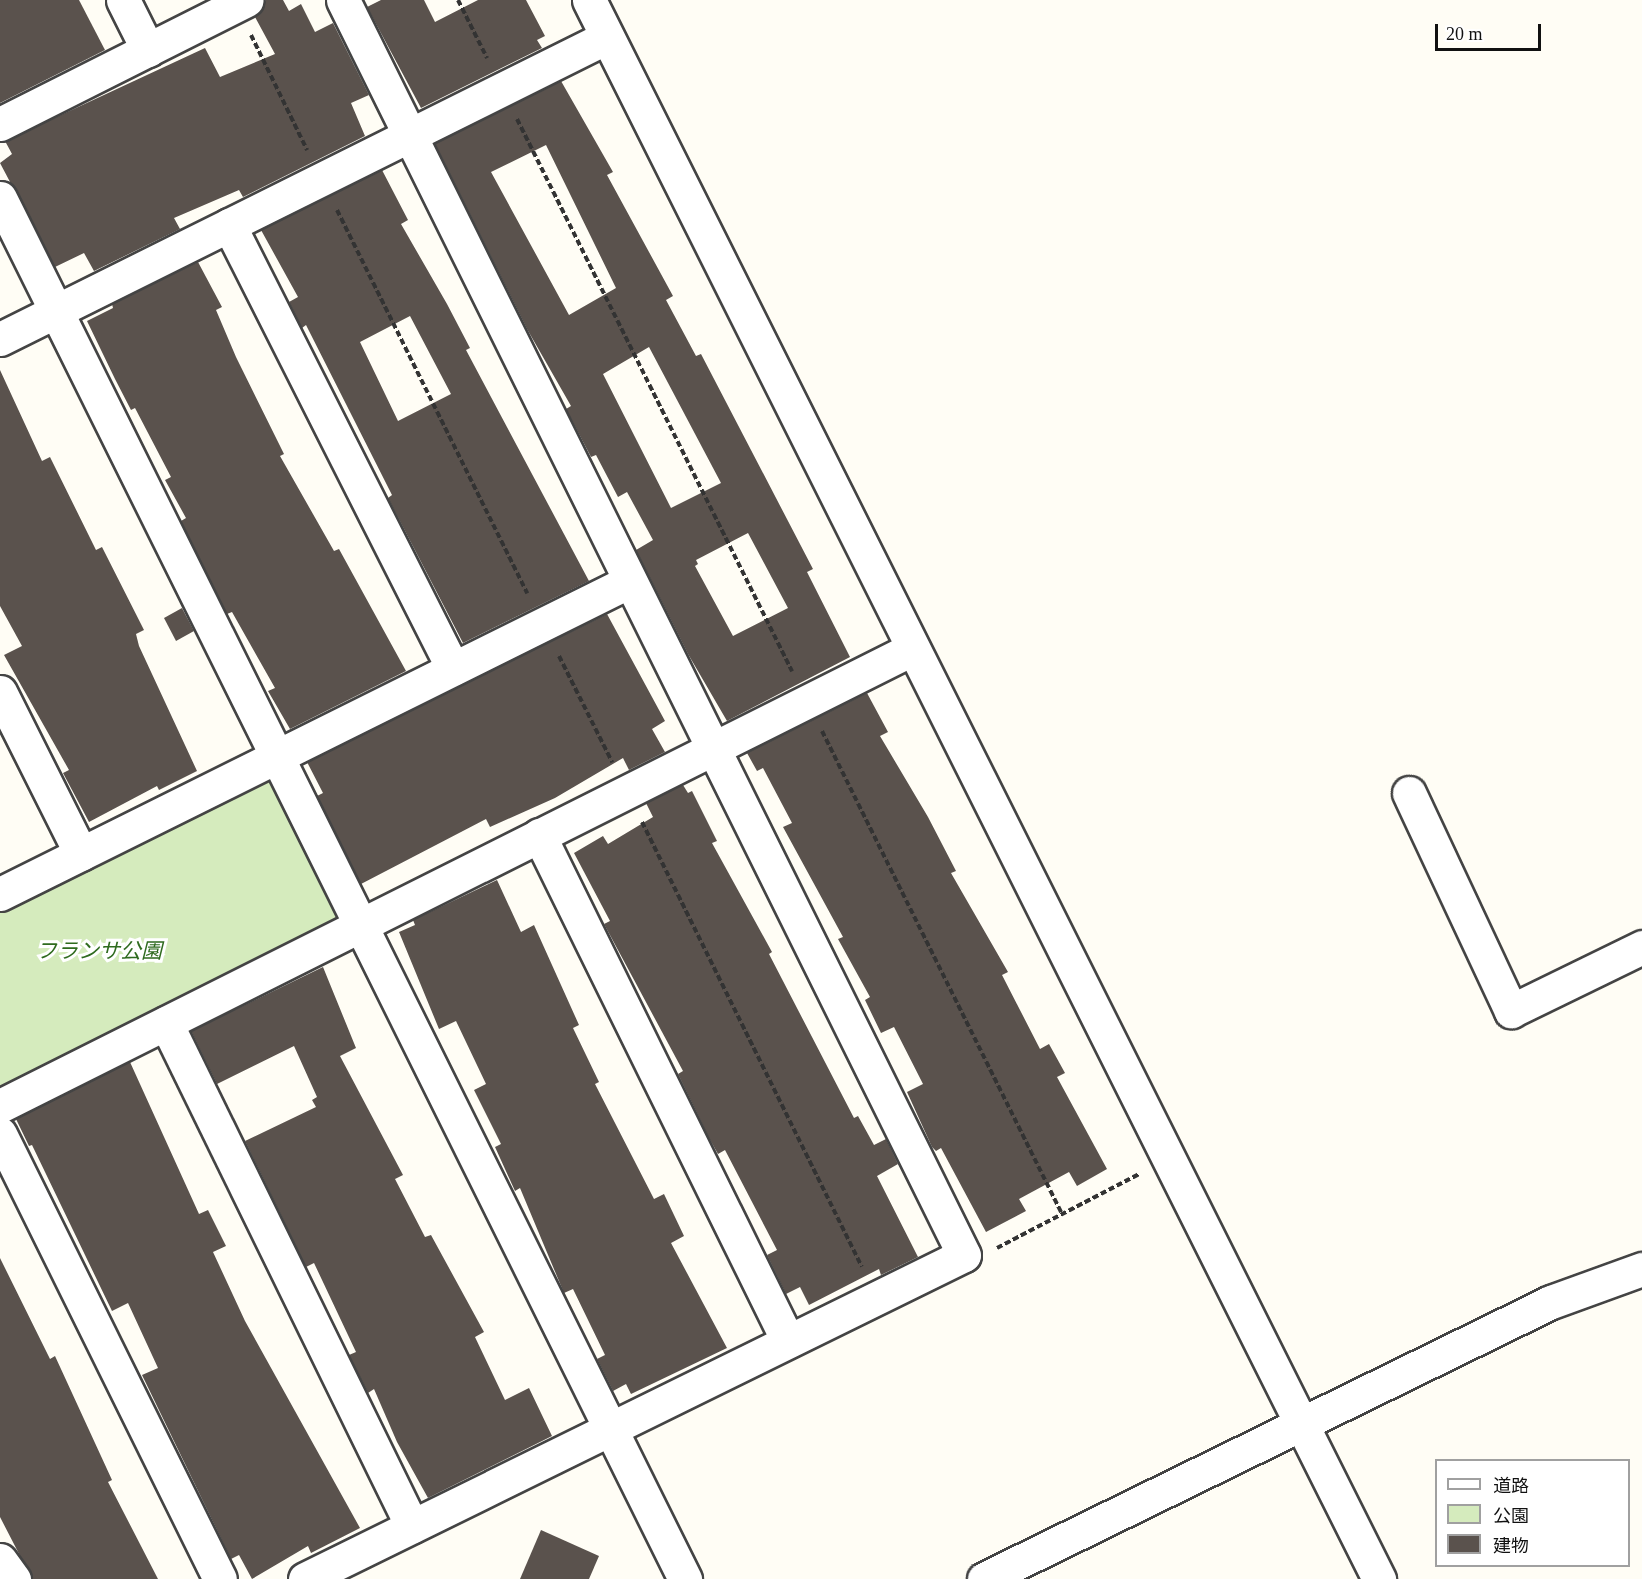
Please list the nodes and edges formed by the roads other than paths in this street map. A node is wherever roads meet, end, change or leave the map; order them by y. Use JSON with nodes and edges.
{"nodes":[{"id":1,"x":123,"y":0,"type":"edge"},
{"id":2,"x":247,"y":0,"type":"edge"},
{"id":3,"x":343,"y":0,"type":"edge"},
{"id":4,"x":589,"y":0,"type":"edge"},
{"id":5,"x":608,"y":37,"type":"junction"},
{"id":6,"x":148,"y":50,"type":"junction"},
{"id":7,"x":0,"y":124,"type":"edge"},
{"id":8,"x":410,"y":135,"type":"junction"},
{"id":9,"x":0,"y":198,"type":"edge"},
{"id":10,"x":229,"y":225,"type":"junction"},
{"id":11,"x":56,"y":311,"type":"junction"},
{"id":12,"x":0,"y":339,"type":"edge"},
{"id":13,"x":630,"y":581,"type":"junction"},
{"id":14,"x":912,"y":649,"type":"junction"},
{"id":15,"x":453,"y":669,"type":"junction"},
{"id":16,"x":0,"y":692,"type":"edge"},
{"id":17,"x":713,"y":748,"type":"junction"},
{"id":18,"x":277,"y":756,"type":"junction"},
{"id":19,"x":1409,"y":793,"type":"dead end"},
{"id":20,"x":539,"y":835,"type":"junction"},
{"id":21,"x":81,"y":854,"type":"junction"},
{"id":22,"x":0,"y":894,"type":"edge"},
{"id":23,"x":361,"y":925,"type":"junction"},
{"id":24,"x":1642,"y":946,"type":"edge"},
{"id":25,"x":166,"y":1023,"type":"junction"},
{"id":26,"x":0,"y":1106,"type":"edge"},
{"id":27,"x":0,"y":1134,"type":"edge"},
{"id":28,"x":1642,"y":1269,"type":"edge"},
{"id":29,"x":788,"y":1341,"type":"junction"},
{"id":30,"x":1301,"y":1422,"type":"junction"},
{"id":31,"x":610,"y":1429,"type":"junction"},
{"id":32,"x":412,"y":1526,"type":"junction"},
{"id":33,"x":0,"y":1560,"type":"edge"},
{"id":34,"x":14,"y":1579,"type":"edge"},
{"id":35,"x":219,"y":1579,"type":"edge"},
{"id":36,"x":305,"y":1579,"type":"edge"},
{"id":37,"x":685,"y":1579,"type":"edge"},
{"id":38,"x":984,"y":1579,"type":"edge"},
{"id":39,"x":1379,"y":1579,"type":"edge"}],
"edges":[{"from":1,"to":6,"type":"street"},
{"from":2,"to":6,"type":"street"},
{"from":3,"to":8,"type":"street"},
{"from":4,"to":5,"type":"street"},
{"from":5,"to":8,"type":"street"},
{"from":5,"to":14,"type":"street"},
{"from":6,"to":7,"type":"street"},
{"from":8,"to":10,"type":"street"},
{"from":8,"to":13,"type":"street"},
{"from":9,"to":11,"type":"street"},
{"from":10,"to":11,"type":"street"},
{"from":10,"to":15,"type":"street"},
{"from":11,"to":12,"type":"street"},
{"from":11,"to":18,"type":"street"},
{"from":13,"to":15,"type":"street"},
{"from":13,"to":17,"type":"street"},
{"from":14,"to":17,"type":"street"},
{"from":14,"to":30,"type":"street"},
{"from":15,"to":18,"type":"street"},
{"from":16,"to":21,"type":"street"},
{"from":17,"to":20,"type":"street"},
{"from":17,"to":29,"type":"street"},
{"from":18,"to":21,"type":"street"},
{"from":18,"to":23,"type":"street"},
{"from":19,"to":24,"type":"street"},
{"from":20,"to":23,"type":"street"},
{"from":20,"to":29,"type":"street"},
{"from":21,"to":22,"type":"street"},
{"from":23,"to":25,"type":"street"},
{"from":23,"to":31,"type":"street"},
{"from":25,"to":26,"type":"street"},
{"from":25,"to":32,"type":"street"},
{"from":27,"to":35,"type":"street"},
{"from":28,"to":30,"type":"street"},
{"from":29,"to":31,"type":"street"},
{"from":30,"to":38,"type":"street"},
{"from":30,"to":39,"type":"street"},
{"from":31,"to":32,"type":"street"},
{"from":31,"to":37,"type":"street"},
{"from":32,"to":36,"type":"street"},
{"from":33,"to":34,"type":"street"}]}
